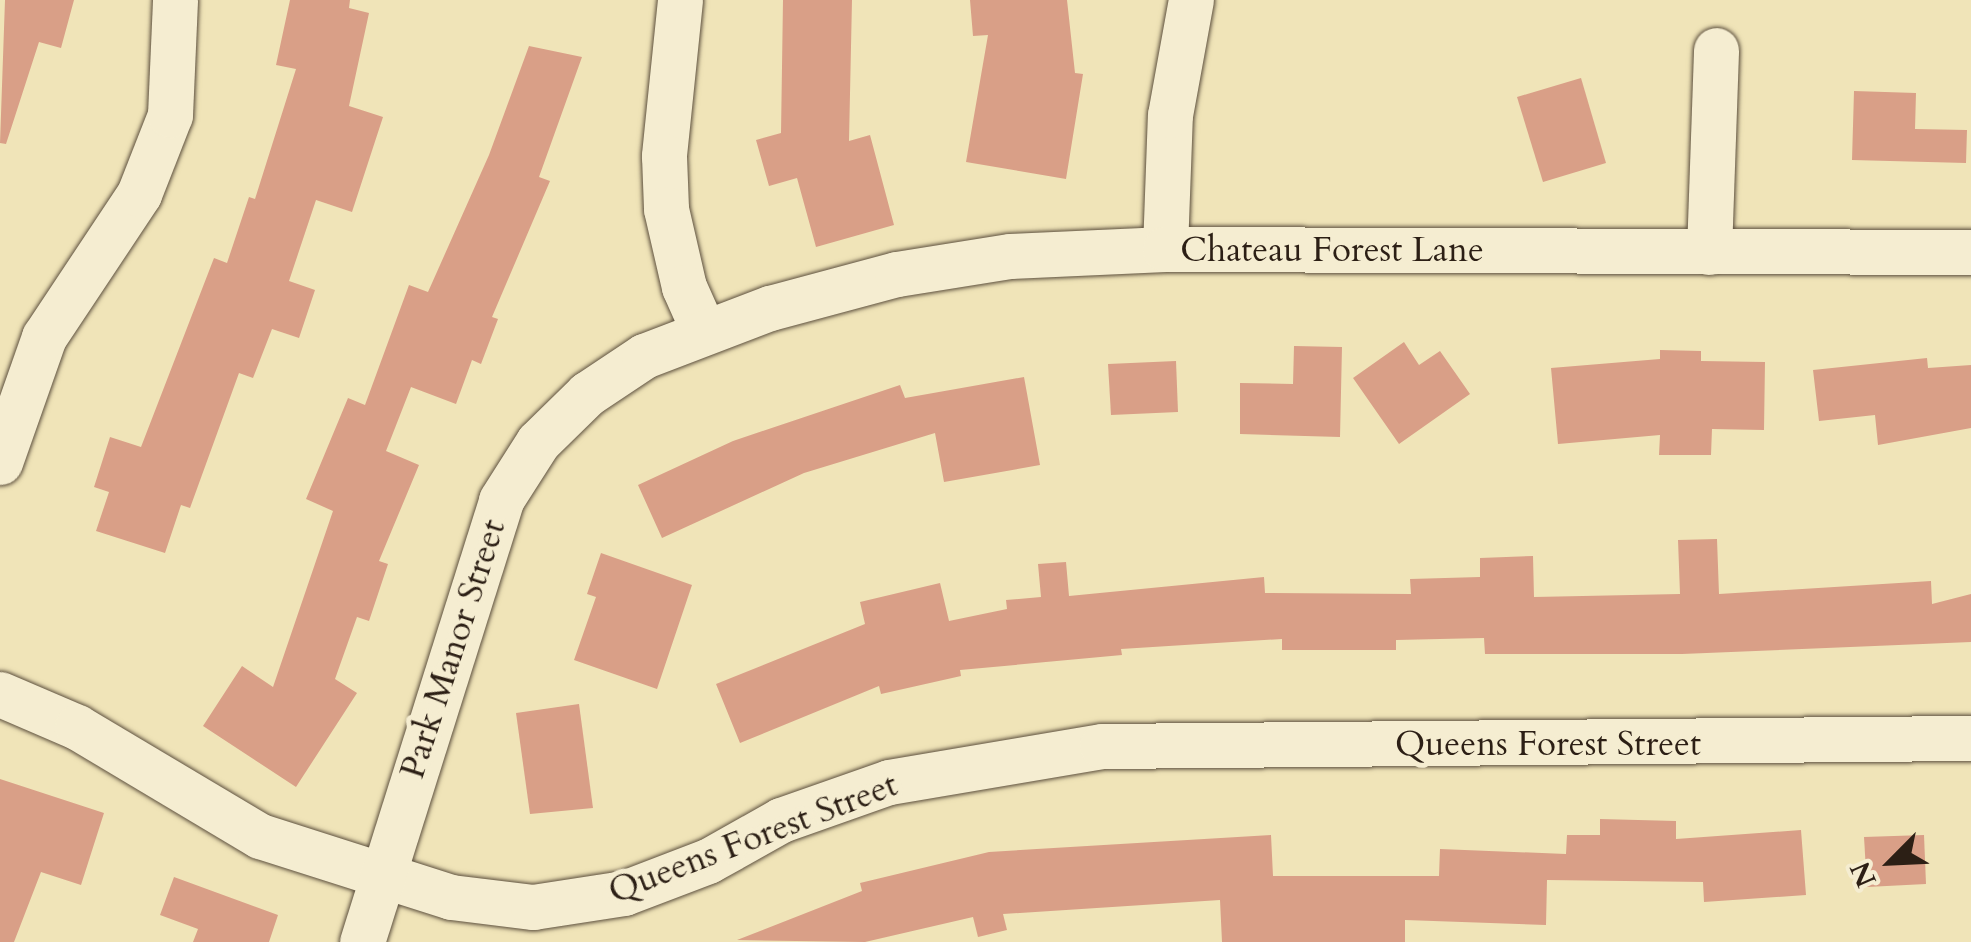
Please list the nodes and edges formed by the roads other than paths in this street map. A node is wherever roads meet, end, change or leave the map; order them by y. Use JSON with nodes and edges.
{"nodes":[{"id":1,"x":175,"y":0,"type":"edge"},
{"id":2,"x":680,"y":0,"type":"edge"},
{"id":3,"x":1191,"y":0,"type":"edge"},
{"id":4,"x":1716,"y":50,"type":"dead end"},
{"id":5,"x":1165,"y":248,"type":"junction"},
{"id":6,"x":1710,"y":252,"type":"junction"},
{"id":7,"x":1971,"y":252,"type":"edge"},
{"id":8,"x":704,"y":332,"type":"junction"},
{"id":9,"x":0,"y":462,"type":"edge"},
{"id":10,"x":0,"y":694,"type":"edge"},
{"id":11,"x":1971,"y":738,"type":"edge"},
{"id":12,"x":383,"y":875,"type":"junction"},
{"id":13,"x":362,"y":942,"type":"edge"}],
"edges":[{"from":1,"to":9,"type":"street"},
{"from":2,"to":8,"type":"street"},
{"from":3,"to":5,"type":"street"},
{"from":4,"to":6,"type":"street"},
{"from":5,"to":6,"type":"street","name":"Chateau Forest Lane"},
{"from":5,"to":8,"type":"street","name":"Chateau Forest Lane"},
{"from":6,"to":7,"type":"street","name":"Chateau Forest Lane"},
{"from":8,"to":12,"type":"street","name":"Park Manor Street"},
{"from":10,"to":12,"type":"street","name":"Queens Forest Street"},
{"from":11,"to":12,"type":"street","name":"Queens Forest Street"},
{"from":12,"to":13,"type":"street","name":"Park Manor Street"}]}
